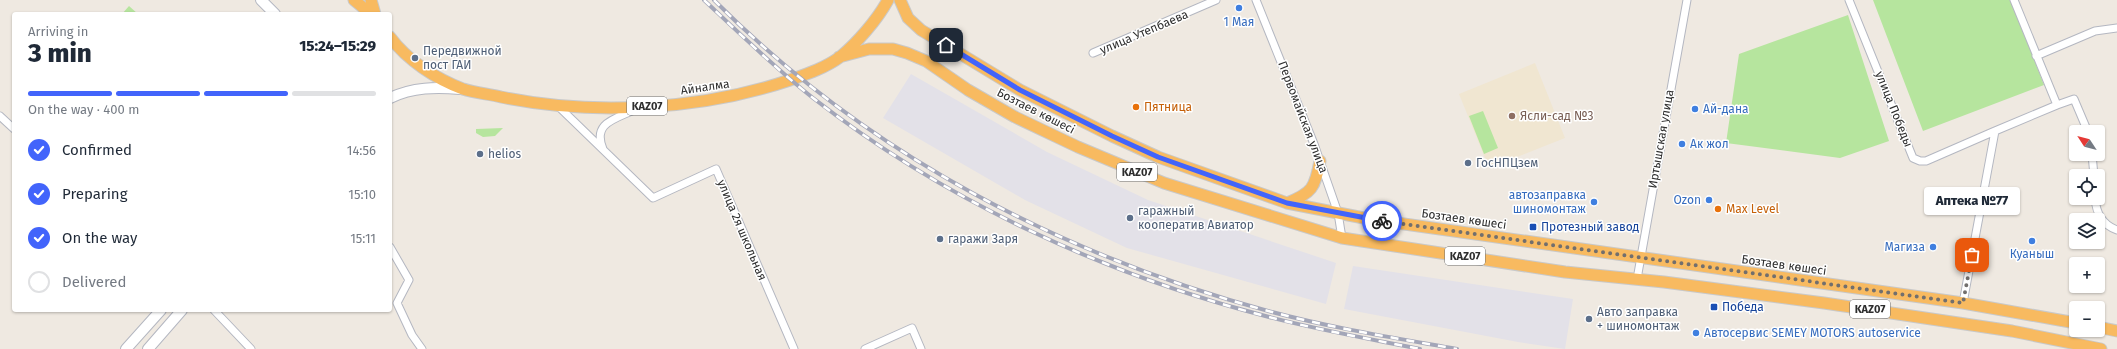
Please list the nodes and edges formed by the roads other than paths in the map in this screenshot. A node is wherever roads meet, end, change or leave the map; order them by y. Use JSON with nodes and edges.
{"nodes":[{"id":1,"x":261,"y":0,"type":"edge"},
{"id":2,"x":354,"y":0,"type":"edge"},
{"id":3,"x":371,"y":0,"type":"edge"},
{"id":4,"x":888,"y":0,"type":"edge"},
{"id":5,"x":900,"y":0,"type":"edge"},
{"id":6,"x":1216,"y":0,"type":"edge"},
{"id":7,"x":1256,"y":0,"type":"edge"},
{"id":8,"x":1687,"y":0,"type":"edge"},
{"id":9,"x":1849,"y":0,"type":"edge"},
{"id":10,"x":2014,"y":0,"type":"edge"},
{"id":11,"x":273,"y":12,"type":"edge"},
{"id":12,"x":369,"y":12,"type":"edge"},
{"id":13,"x":374,"y":12,"type":"edge"},
{"id":14,"x":2117,"y":28,"type":"edge"},
{"id":15,"x":392,"y":40,"type":"edge"},
{"id":16,"x":1093,"y":53,"type":"dead end"},
{"id":17,"x":2036,"y":56,"type":"junction"},
{"id":18,"x":840,"y":57,"type":"junction"},
{"id":19,"x":463,"y":89,"type":"junction"},
{"id":20,"x":392,"y":97,"type":"edge"},
{"id":21,"x":2057,"y":105,"type":"junction"},
{"id":22,"x":558,"y":106,"type":"junction"},
{"id":23,"x":640,"y":107,"type":"junction"},
{"id":24,"x":0,"y":116,"type":"edge"},
{"id":25,"x":2085,"y":125,"type":"edge"},
{"id":26,"x":12,"y":127,"type":"edge"},
{"id":27,"x":1995,"y":131,"type":"junction"},
{"id":28,"x":605,"y":152,"type":"junction"},
{"id":29,"x":1320,"y":161,"type":"junction"},
{"id":30,"x":1287,"y":203,"type":"junction"},
{"id":31,"x":2096,"y":205,"type":"edge"},
{"id":32,"x":1338,"y":213,"type":"junction"},
{"id":33,"x":2117,"y":230,"type":"edge"},
{"id":34,"x":1342,"y":238,"type":"junction"},
{"id":35,"x":392,"y":250,"type":"edge"},
{"id":36,"x":1640,"y":258,"type":"junction"},
{"id":37,"x":1637,"y":279,"type":"junction"},
{"id":38,"x":1963,"y":303,"type":"junction"},
{"id":39,"x":159,"y":312,"type":"edge"},
{"id":40,"x":180,"y":312,"type":"edge"},
{"id":41,"x":216,"y":312,"type":"edge"},
{"id":42,"x":2069,"y":322,"type":"edge"},
{"id":43,"x":2105,"y":328,"type":"edge"},
{"id":44,"x":2117,"y":331,"type":"edge"},
{"id":45,"x":126,"y":349,"type":"edge"},
{"id":46,"x":148,"y":349,"type":"edge"},
{"id":47,"x":251,"y":349,"type":"edge"},
{"id":48,"x":422,"y":349,"type":"edge"},
{"id":49,"x":794,"y":349,"type":"edge"},
{"id":50,"x":865,"y":349,"type":"edge"},
{"id":51,"x":921,"y":349,"type":"edge"},
{"id":52,"x":2100,"y":349,"type":"edge"}],
"edges":[{"from":1,"to":11,"type":"main road"},
{"from":2,"to":12,"type":"highway"},
{"from":3,"to":13,"type":"highway"},
{"from":4,"to":18,"type":"highway","name":"Айналма","number":"KAZ07"},
{"from":5,"to":30,"type":"highway","name":"Бозтаев көшесі","number":"KAZ07"},
{"from":6,"to":16,"type":"street","name":"улица Утепбаева"},
{"from":7,"to":29,"type":"street","name":"Первомайская улица"},
{"from":8,"to":36,"type":"street","name":"Иртышская улица"},
{"from":9,"to":27,"type":"street","name":"улица Победы"},
{"from":10,"to":17,"type":"street"},
{"from":14,"to":17,"type":"street"},
{"from":15,"to":19,"type":"highway","name":"Айналма","number":"KAZ07"},
{"from":17,"to":21,"type":"street"},
{"from":18,"to":23,"type":"highway","name":"Айналма","number":"KAZ07"},
{"from":18,"to":34,"type":"highway","name":"Бозтаев көшесі","number":"KAZ07"},
{"from":19,"to":20,"type":"main road"},
{"from":19,"to":22,"type":"highway","name":"Айналма","number":"KAZ07"},
{"from":21,"to":25,"type":"street"},
{"from":21,"to":27,"type":"street"},
{"from":22,"to":23,"type":"highway","name":"Айналма","number":"KAZ07"},
{"from":22,"to":28,"type":"street","name":"улица 2я школьная"},
{"from":23,"to":28,"type":"street"},
{"from":24,"to":26,"type":"street"},
{"from":27,"to":38,"type":"street"},
{"from":28,"to":49,"type":"street","name":"улица 2я школьная"},
{"from":29,"to":30,"type":"highway"},
{"from":29,"to":32,"type":"street","name":"Первомайская улица"},
{"from":30,"to":32,"type":"highway","name":"Бозтаев көшесі","number":"KAZ07"},
{"from":31,"to":33,"type":"street"},
{"from":32,"to":34,"type":"street","name":"Первомайская улица"},
{"from":32,"to":36,"type":"highway","name":"Бозтаев көшесі","number":"KAZ07"},
{"from":34,"to":37,"type":"highway","name":"Бозтаев көшесі","number":"KAZ07"},
{"from":35,"to":48,"type":"street"},
{"from":36,"to":37,"type":"street","name":"Иртышская улица"},
{"from":36,"to":38,"type":"highway","name":"Бозтаев көшесі","number":"KAZ07"},
{"from":37,"to":52,"type":"highway","name":"Бозтаев көшесі","number":"KAZ07"},
{"from":38,"to":42,"type":"highway","name":"Бозтаев көшесі","number":"KAZ07"},
{"from":39,"to":45,"type":"main road"},
{"from":40,"to":46,"type":"main road"},
{"from":41,"to":47,"type":"street"},
{"from":43,"to":44,"type":"highway"},
{"from":50,"to":51,"type":"street"}]}
